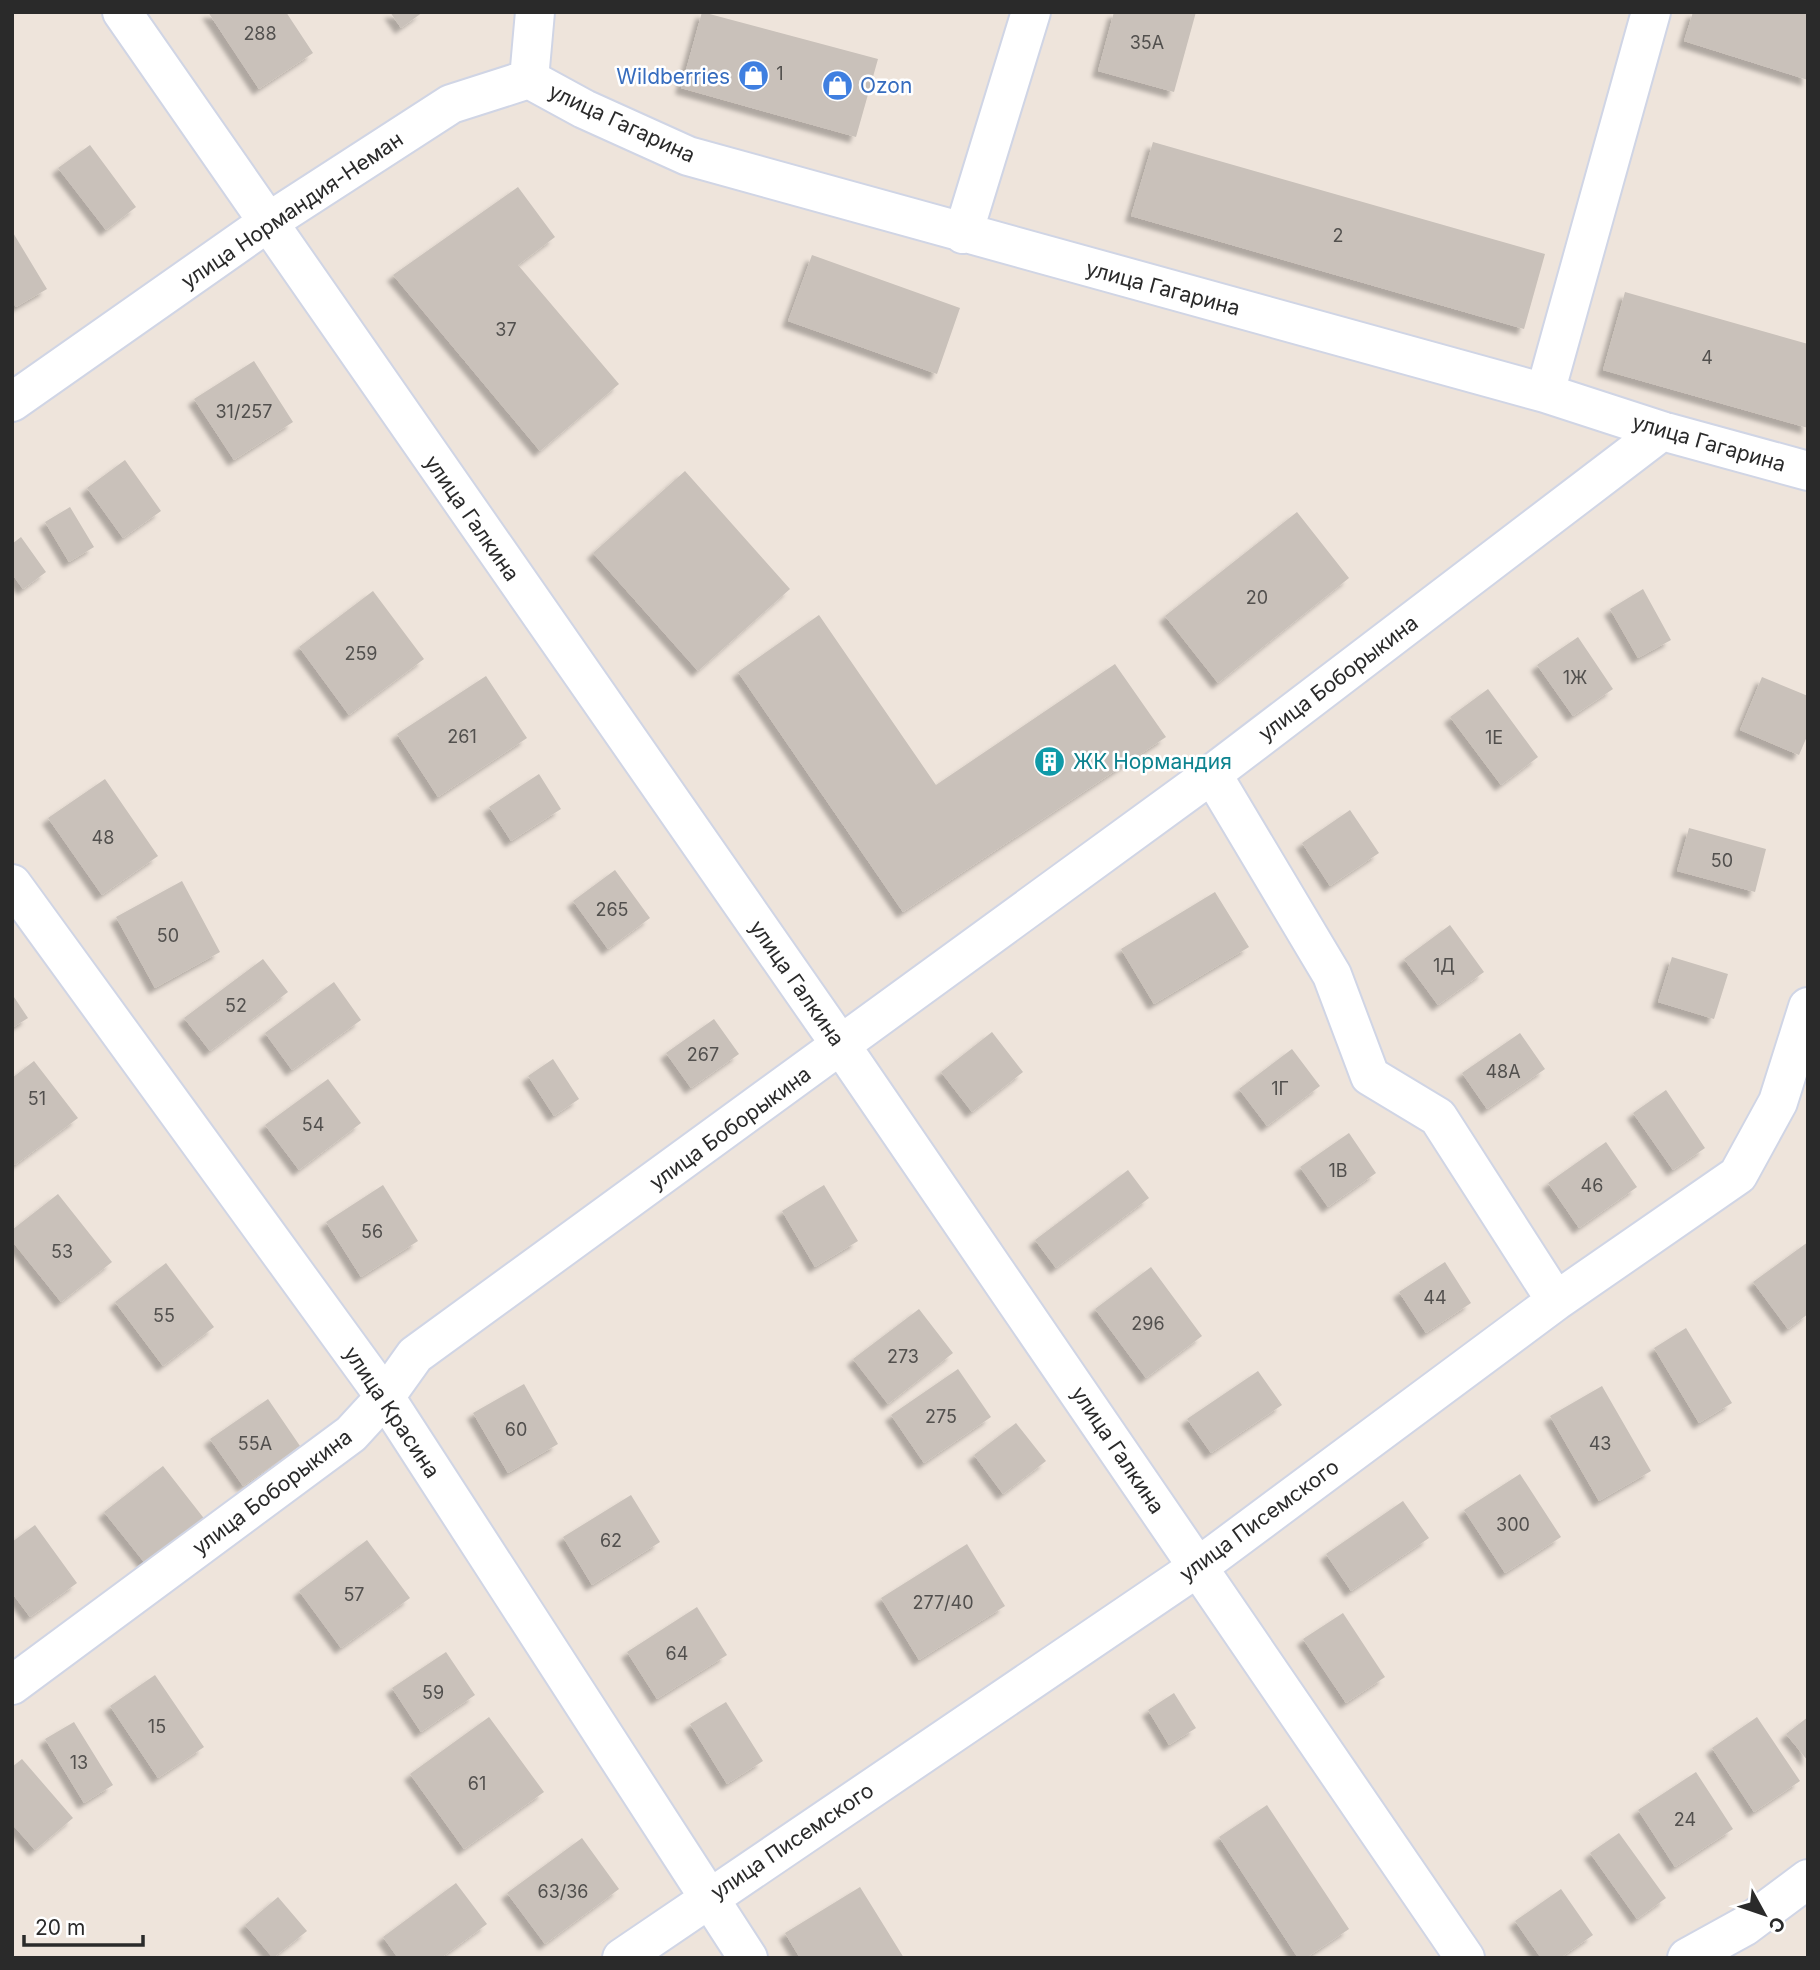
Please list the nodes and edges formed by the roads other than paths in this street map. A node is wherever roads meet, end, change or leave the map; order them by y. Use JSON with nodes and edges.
{"nodes":[{"id":1,"x":122,"y":12,"type":"edge"},
{"id":2,"x":535,"y":12,"type":"edge"},
{"id":3,"x":1031,"y":12,"type":"edge"},
{"id":4,"x":1651,"y":12,"type":"edge"},
{"id":5,"x":530,"y":79,"type":"junction"},
{"id":6,"x":267,"y":223,"type":"junction"},
{"id":7,"x":964,"y":233,"type":"junction"},
{"id":8,"x":1545,"y":393,"type":"junction"},
{"id":9,"x":12,"y":402,"type":"edge"},
{"id":10,"x":1662,"y":431,"type":"junction"},
{"id":11,"x":1808,"y":471,"type":"edge"},
{"id":12,"x":1212,"y":774,"type":"junction"},
{"id":13,"x":12,"y":884,"type":"edge"},
{"id":14,"x":1808,"y":1007,"type":"edge"},
{"id":15,"x":842,"y":1047,"type":"junction"},
{"id":16,"x":1556,"y":1301,"type":"junction"},
{"id":17,"x":385,"y":1397,"type":"junction"},
{"id":18,"x":1198,"y":1566,"type":"junction"},
{"id":19,"x":12,"y":1685,"type":"edge"},
{"id":20,"x":1808,"y":1879,"type":"edge"},
{"id":21,"x":707,"y":1899,"type":"junction"},
{"id":22,"x":622,"y":1958,"type":"edge"},
{"id":23,"x":748,"y":1958,"type":"edge"},
{"id":24,"x":1465,"y":1958,"type":"edge"},
{"id":25,"x":1687,"y":1958,"type":"edge"}],
"edges":[{"from":1,"to":6,"type":"street","name":"улица Галкина"},
{"from":2,"to":5,"type":"street"},
{"from":3,"to":7,"type":"street"},
{"from":4,"to":8,"type":"street"},
{"from":5,"to":6,"type":"street","name":"улица Нормандия-Неман"},
{"from":5,"to":7,"type":"street","name":"улица Гагарина"},
{"from":6,"to":9,"type":"street","name":"улица Нормандия-Неман"},
{"from":6,"to":15,"type":"street","name":"улица Галкина"},
{"from":7,"to":8,"type":"street","name":"улица Гагарина"},
{"from":8,"to":10,"type":"street","name":"улица Гагарина"},
{"from":10,"to":11,"type":"street","name":"улица Гагарина"},
{"from":10,"to":12,"type":"street","name":"улица Боборыкина"},
{"from":12,"to":15,"type":"street","name":"улица Боборыкина"},
{"from":12,"to":16,"type":"street"},
{"from":13,"to":17,"type":"street","name":"улица Красина"},
{"from":14,"to":16,"type":"street","name":"улица Писемского"},
{"from":15,"to":17,"type":"street","name":"улица Боборыкина"},
{"from":15,"to":18,"type":"street","name":"улица Галкина"},
{"from":16,"to":18,"type":"street","name":"улица Писемского"},
{"from":17,"to":19,"type":"street","name":"улица Боборыкина"},
{"from":17,"to":21,"type":"street","name":"улица Красина"},
{"from":18,"to":21,"type":"street","name":"улица Писемского"},
{"from":18,"to":24,"type":"street","name":"улица Галкина"},
{"from":20,"to":25,"type":"street"},
{"from":21,"to":22,"type":"street","name":"улица Писемского"},
{"from":21,"to":23,"type":"street","name":"улица Красина"}]}
